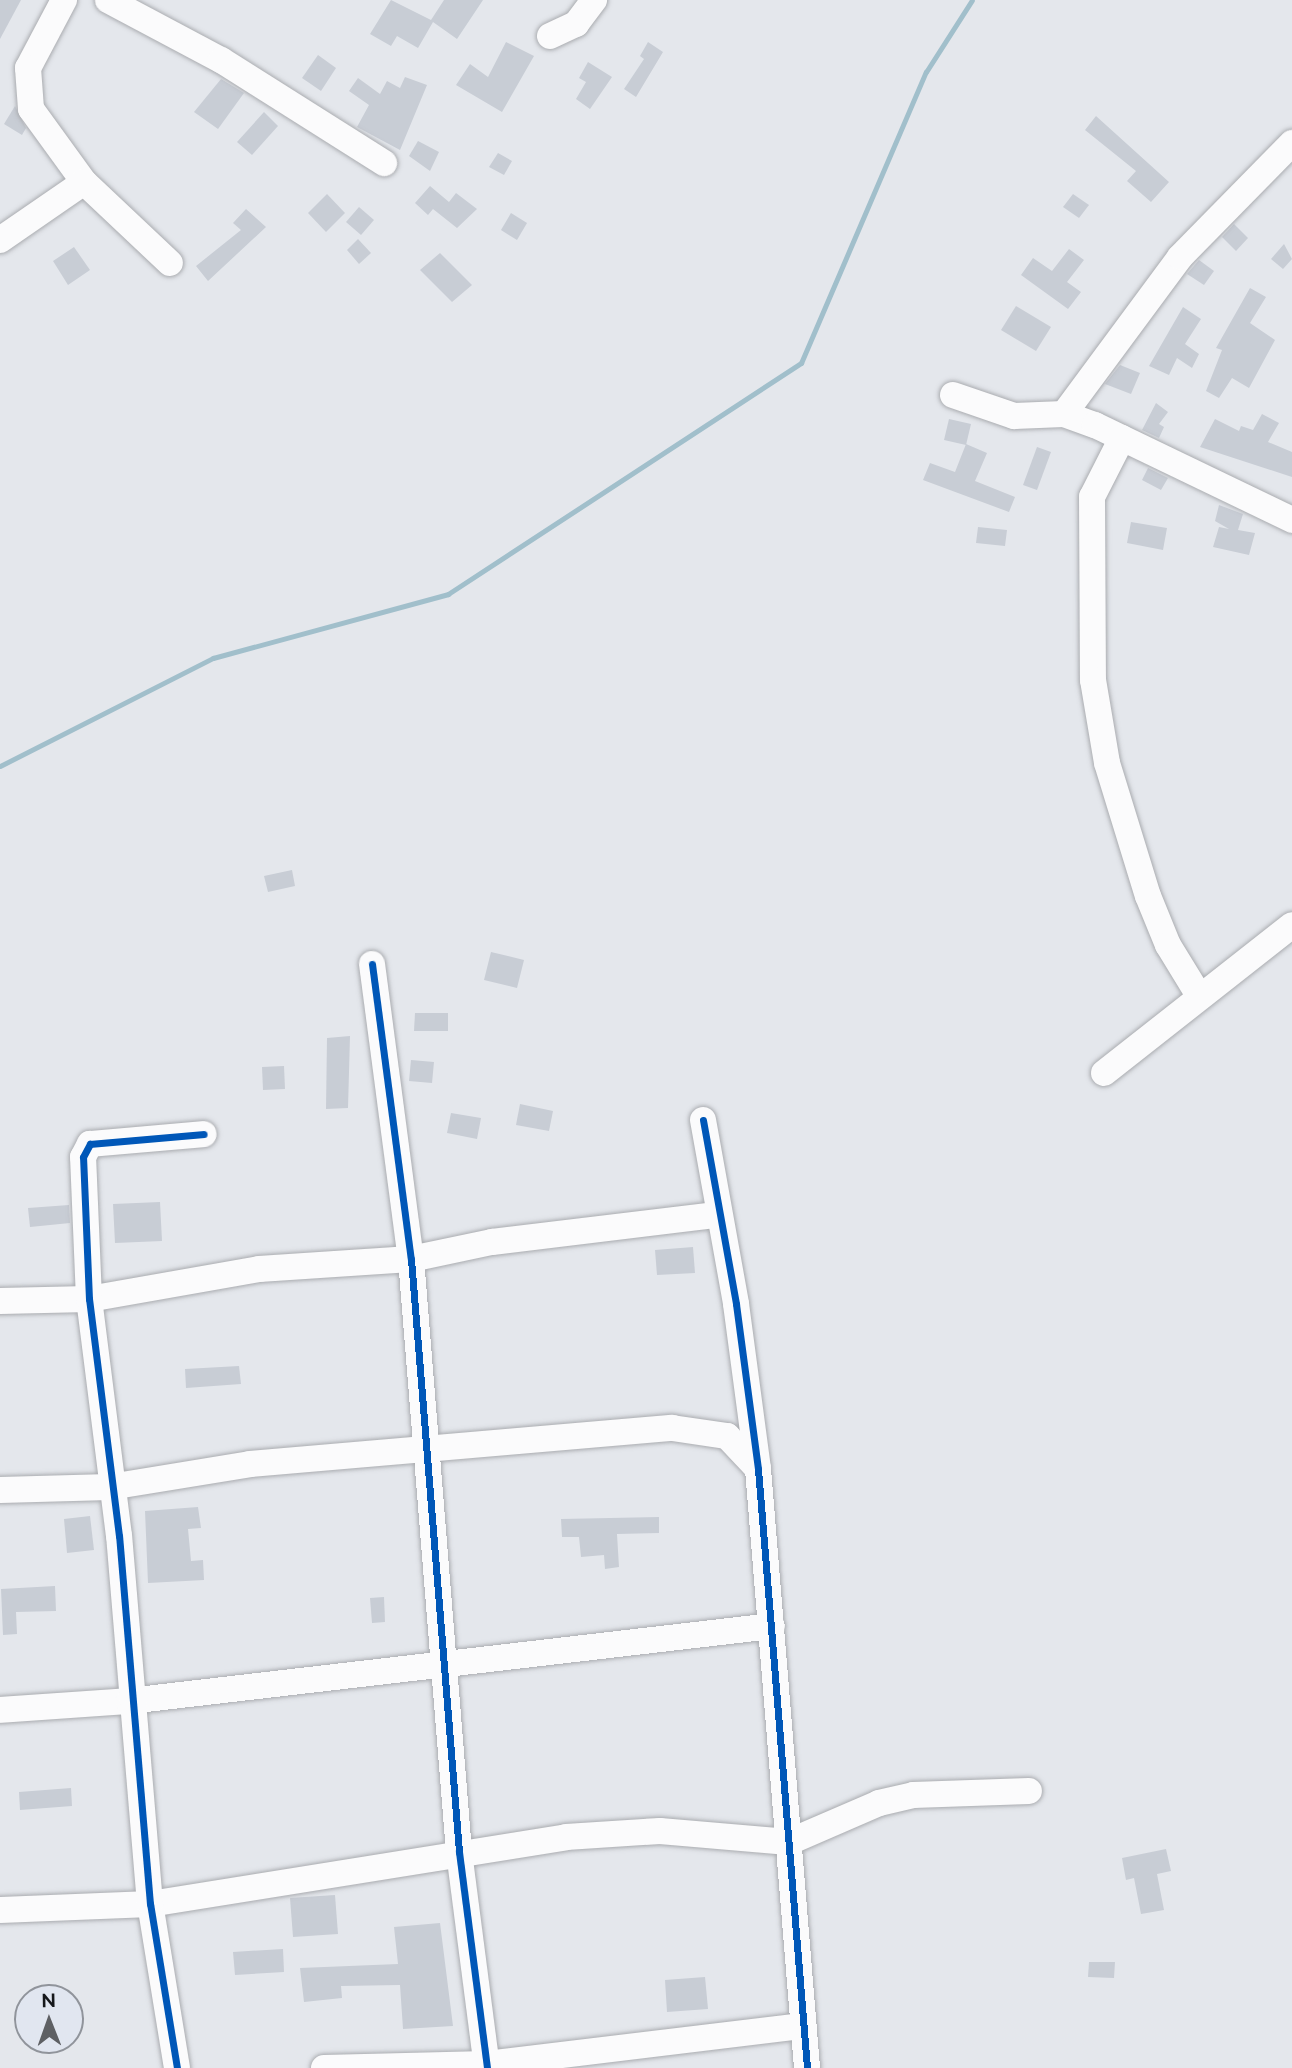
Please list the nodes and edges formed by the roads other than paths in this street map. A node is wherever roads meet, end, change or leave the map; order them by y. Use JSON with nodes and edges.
{"nodes":[{"id":1,"x":64,"y":0,"type":"edge"},
{"id":2,"x":108,"y":0,"type":"edge"},
{"id":3,"x":594,"y":0,"type":"edge"},
{"id":4,"x":550,"y":36,"type":"dead end"},
{"id":5,"x":1292,"y":143,"type":"edge"},
{"id":6,"x":384,"y":163,"type":"dead end"},
{"id":7,"x":84,"y":182,"type":"junction"},
{"id":8,"x":0,"y":240,"type":"edge"},
{"id":9,"x":170,"y":263,"type":"dead end"},
{"id":10,"x":953,"y":395,"type":"dead end"},
{"id":11,"x":1064,"y":414,"type":"junction"},
{"id":12,"x":1122,"y":438,"type":"junction"},
{"id":13,"x":1292,"y":520,"type":"edge"},
{"id":14,"x":1292,"y":925,"type":"edge"},
{"id":15,"x":372,"y":964,"type":"dead end"},
{"id":16,"x":1198,"y":994,"type":"junction"},
{"id":17,"x":1104,"y":1073,"type":"dead end"},
{"id":18,"x":704,"y":1120,"type":"dead end"},
{"id":19,"x":204,"y":1134,"type":"dead end"},
{"id":20,"x":716,"y":1215,"type":"junction"},
{"id":21,"x":411,"y":1259,"type":"junction"},
{"id":22,"x":89,"y":1299,"type":"junction"},
{"id":23,"x":0,"y":1301,"type":"edge"},
{"id":24,"x":430,"y":1447,"type":"junction"},
{"id":25,"x":758,"y":1469,"type":"junction"},
{"id":26,"x":110,"y":1487,"type":"junction"},
{"id":27,"x":0,"y":1490,"type":"edge"},
{"id":28,"x":772,"y":1626,"type":"junction"},
{"id":29,"x":443,"y":1662,"type":"junction"},
{"id":30,"x":129,"y":1701,"type":"junction"},
{"id":31,"x":0,"y":1710,"type":"edge"},
{"id":32,"x":1029,"y":1791,"type":"dead end"},
{"id":33,"x":789,"y":1842,"type":"junction"},
{"id":34,"x":459,"y":1852,"type":"junction"},
{"id":35,"x":150,"y":1904,"type":"junction"},
{"id":36,"x":0,"y":1910,"type":"edge"},
{"id":37,"x":803,"y":2026,"type":"junction"},
{"id":38,"x":487,"y":2066,"type":"edge"},
{"id":39,"x":177,"y":2068,"type":"edge"},
{"id":40,"x":324,"y":2068,"type":"edge"},
{"id":41,"x":807,"y":2068,"type":"edge"}],
"edges":[{"from":1,"to":7,"type":"street"},
{"from":2,"to":6,"type":"street"},
{"from":3,"to":4,"type":"street"},
{"from":5,"to":11,"type":"street"},
{"from":7,"to":8,"type":"street"},
{"from":7,"to":9,"type":"street"},
{"from":10,"to":11,"type":"street"},
{"from":11,"to":12,"type":"street"},
{"from":12,"to":13,"type":"street"},
{"from":12,"to":16,"type":"street"},
{"from":14,"to":16,"type":"street"},
{"from":15,"to":21,"type":"street"},
{"from":16,"to":17,"type":"street"},
{"from":18,"to":20,"type":"street"},
{"from":19,"to":22,"type":"street"},
{"from":20,"to":21,"type":"street"},
{"from":20,"to":25,"type":"street"},
{"from":21,"to":22,"type":"street"},
{"from":21,"to":24,"type":"street"},
{"from":22,"to":23,"type":"street"},
{"from":22,"to":26,"type":"street"},
{"from":24,"to":25,"type":"street"},
{"from":24,"to":26,"type":"street"},
{"from":24,"to":29,"type":"street"},
{"from":25,"to":28,"type":"street"},
{"from":26,"to":27,"type":"street"},
{"from":26,"to":30,"type":"street"},
{"from":28,"to":29,"type":"street"},
{"from":28,"to":33,"type":"street"},
{"from":29,"to":30,"type":"street"},
{"from":29,"to":34,"type":"street"},
{"from":30,"to":31,"type":"street"},
{"from":30,"to":35,"type":"street"},
{"from":32,"to":33,"type":"street"},
{"from":33,"to":34,"type":"street"},
{"from":33,"to":37,"type":"street"},
{"from":34,"to":35,"type":"street"},
{"from":34,"to":38,"type":"street"},
{"from":35,"to":36,"type":"street"},
{"from":35,"to":39,"type":"street"},
{"from":37,"to":38,"type":"street"},
{"from":37,"to":41,"type":"street"},
{"from":38,"to":40,"type":"street"}]}
